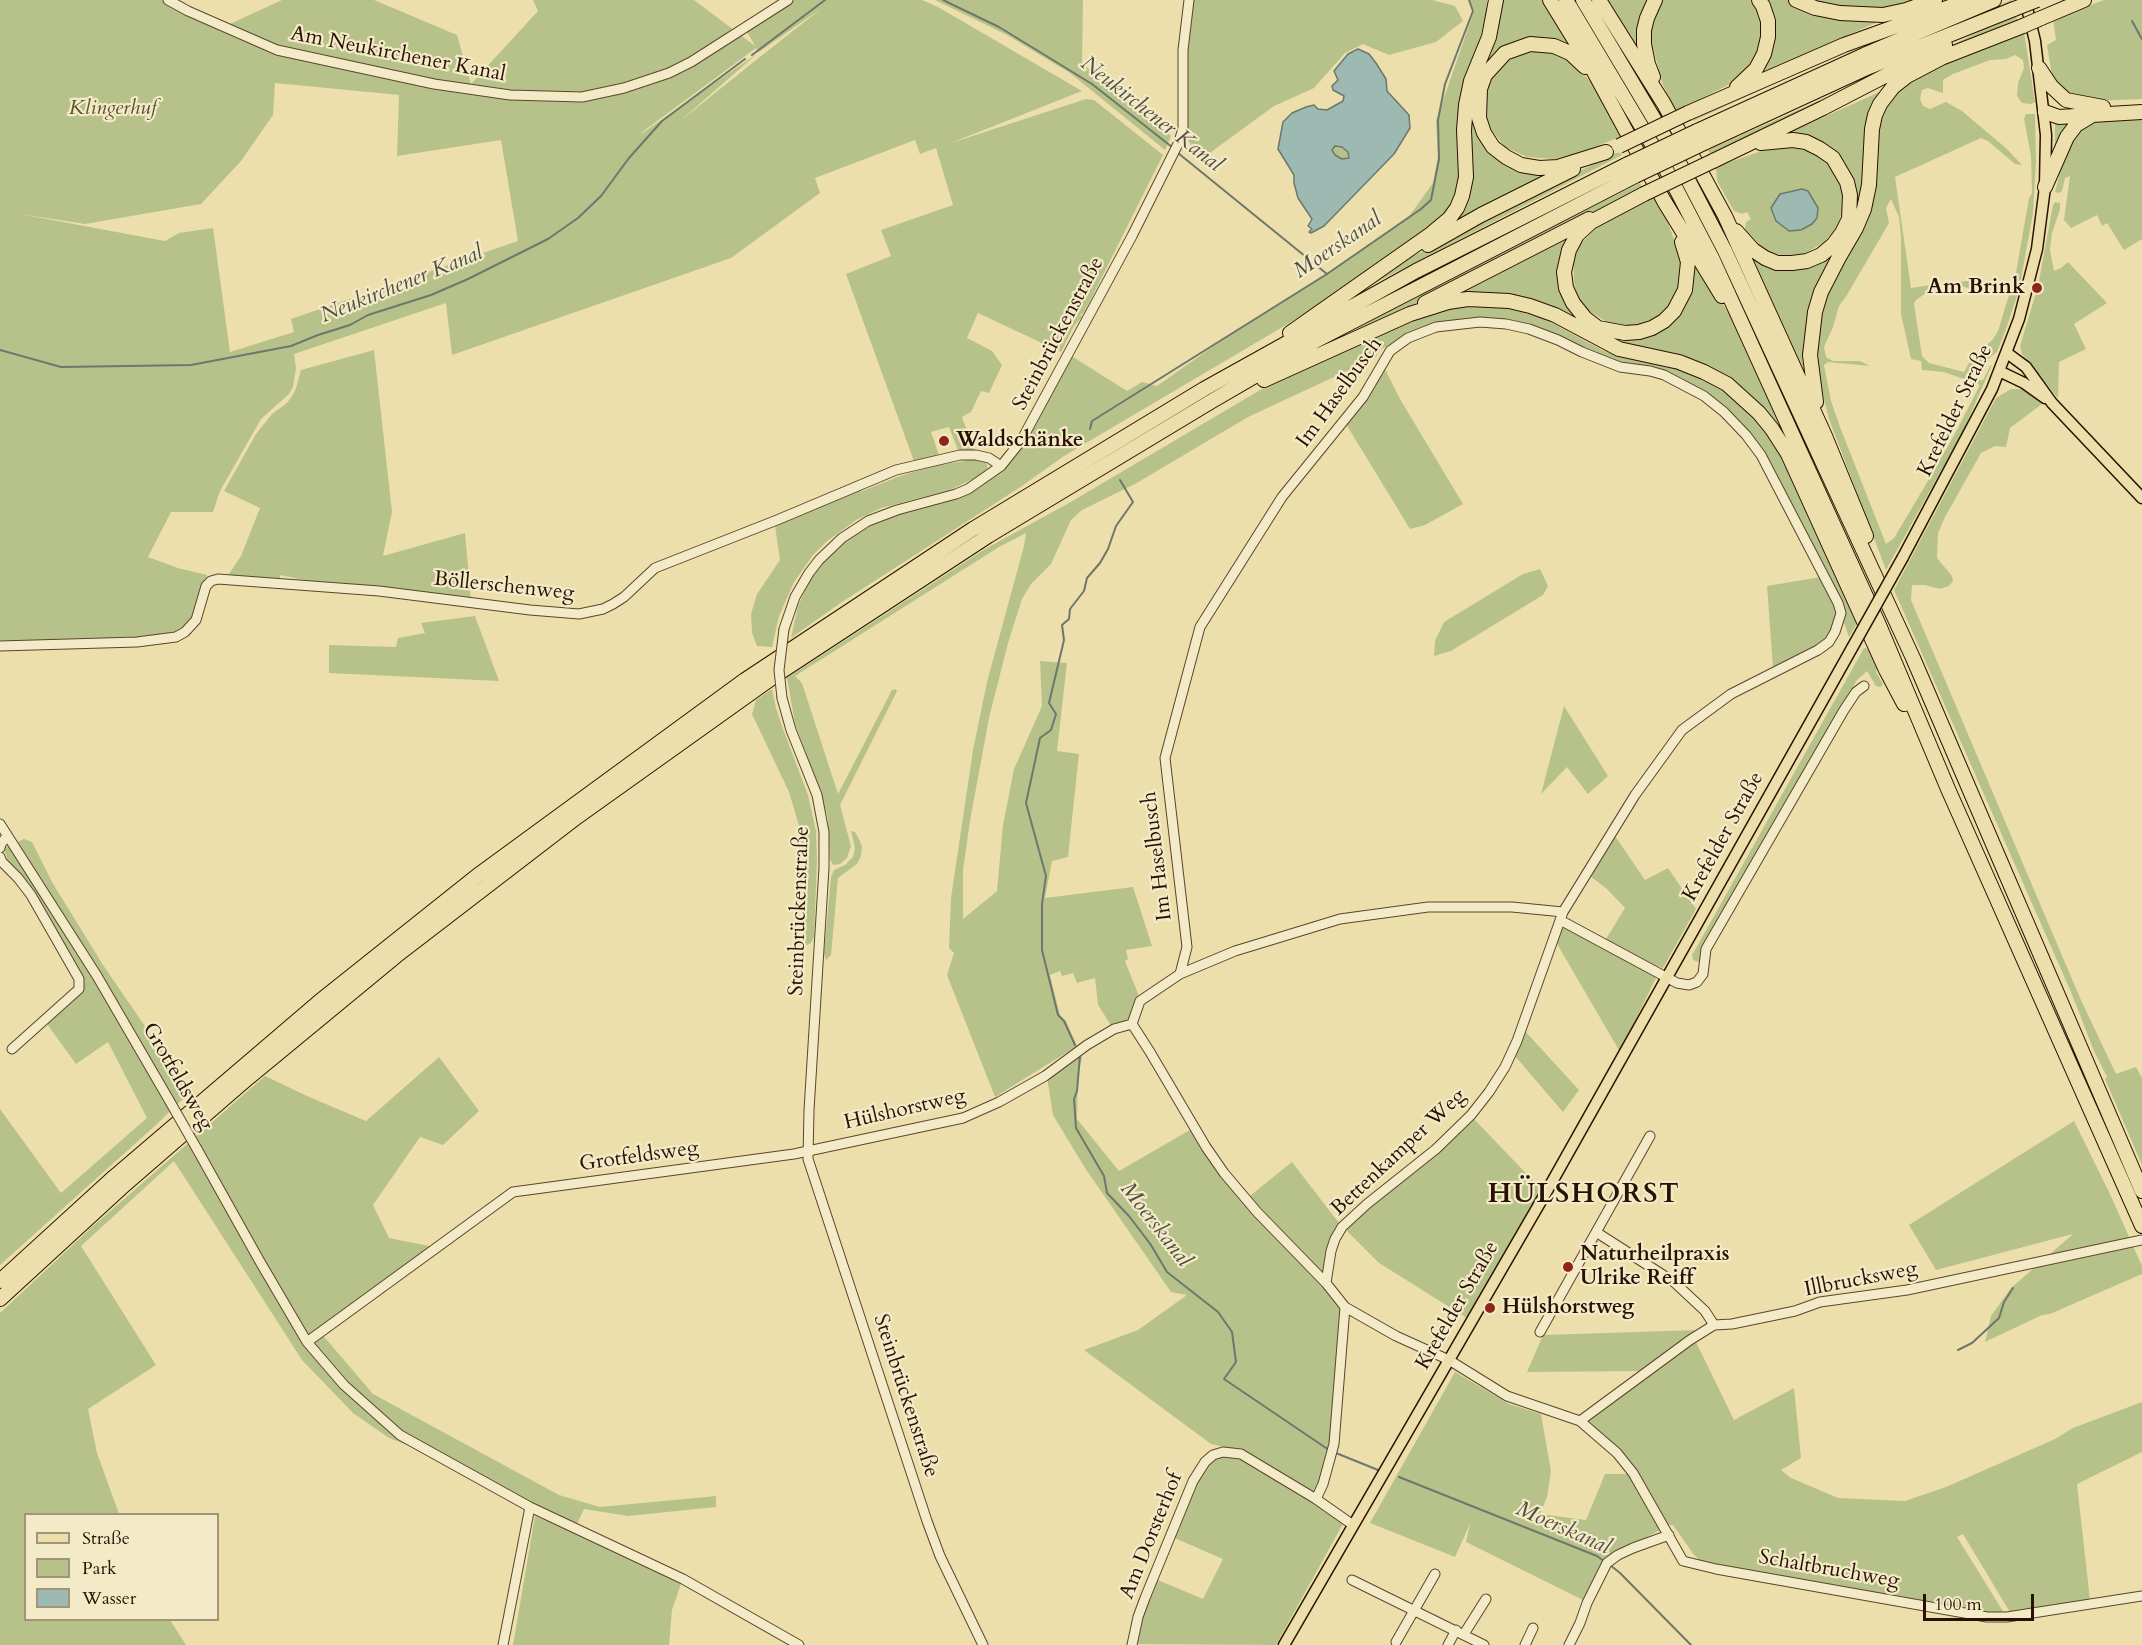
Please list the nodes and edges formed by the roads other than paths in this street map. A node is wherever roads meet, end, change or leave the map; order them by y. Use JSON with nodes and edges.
{"nodes":[{"id":1,"x":168,"y":0,"type":"edge"},
{"id":2,"x":788,"y":0,"type":"edge"},
{"id":3,"x":1189,"y":0,"type":"edge"},
{"id":4,"x":1496,"y":0,"type":"edge"},
{"id":5,"x":1550,"y":0,"type":"edge"},
{"id":6,"x":1566,"y":0,"type":"edge"},
{"id":7,"x":1583,"y":0,"type":"edge"},
{"id":8,"x":1599,"y":0,"type":"edge"},
{"id":9,"x":1655,"y":0,"type":"edge"},
{"id":10,"x":1759,"y":0,"type":"edge"},
{"id":11,"x":1796,"y":0,"type":"edge"},
{"id":12,"x":1935,"y":0,"type":"edge"},
{"id":13,"x":1944,"y":0,"type":"edge"},
{"id":14,"x":1969,"y":0,"type":"edge"},
{"id":15,"x":1994,"y":0,"type":"edge"},
{"id":16,"x":2025,"y":0,"type":"edge"},
{"id":17,"x":2037,"y":0,"type":"edge"},
{"id":18,"x":2084,"y":0,"type":"edge"},
{"id":19,"x":2014,"y":9,"type":"junction"},
{"id":20,"x":1844,"y":45,"type":"junction"},
{"id":21,"x":1947,"y":55,"type":"junction"},
{"id":22,"x":2039,"y":68,"type":"junction"},
{"id":23,"x":1713,"y":101,"type":"junction"},
{"id":24,"x":1664,"y":104,"type":"junction"},
{"id":25,"x":2142,"y":104,"type":"edge"},
{"id":26,"x":1823,"y":108,"type":"junction"},
{"id":27,"x":2098,"y":111,"type":"junction"},
{"id":28,"x":2045,"y":112,"type":"junction"},
{"id":29,"x":2142,"y":112,"type":"edge"},
{"id":30,"x":1619,"y":118,"type":"junction"},
{"id":31,"x":1701,"y":137,"type":"junction"},
{"id":32,"x":1612,"y":149,"type":"junction"},
{"id":33,"x":1739,"y":149,"type":"junction"},
{"id":34,"x":1631,"y":170,"type":"junction"},
{"id":35,"x":2045,"y":187,"type":"junction"},
{"id":36,"x":1664,"y":201,"type":"junction"},
{"id":37,"x":1627,"y":202,"type":"junction"},
{"id":38,"x":1725,"y":216,"type":"junction"},
{"id":39,"x":1331,"y":303,"type":"junction"},
{"id":40,"x":1381,"y":326,"type":"junction"},
{"id":41,"x":2007,"y":353,"type":"junction"},
{"id":42,"x":1761,"y":362,"type":"junction"},
{"id":43,"x":1243,"y":367,"type":"junction"},
{"id":44,"x":1999,"y":371,"type":"junction"},
{"id":45,"x":1212,"y":401,"type":"junction"},
{"id":46,"x":2052,"y":403,"type":"junction"},
{"id":47,"x":1001,"y":466,"type":"junction"},
{"id":48,"x":1850,"y":494,"type":"junction"},
{"id":49,"x":2142,"y":498,"type":"edge"},
{"id":50,"x":0,"y":646,"type":"edge"},
{"id":51,"x":1913,"y":658,"type":"junction"},
{"id":52,"x":1791,"y":664,"type":"joint"},
{"id":53,"x":1864,"y":686,"type":"dead end"},
{"id":54,"x":1948,"y":789,"type":"junction"},
{"id":55,"x":0,"y":824,"type":"edge"},
{"id":56,"x":7,"y":836,"type":"junction"},
{"id":57,"x":0,"y":848,"type":"edge"},
{"id":58,"x":0,"y":857,"type":"edge"},
{"id":59,"x":1562,"y":916,"type":"junction"},
{"id":60,"x":1180,"y":974,"type":"junction"},
{"id":61,"x":1668,"y":978,"type":"junction"},
{"id":62,"x":1131,"y":1024,"type":"junction"},
{"id":63,"x":12,"y":1049,"type":"dead end"},
{"id":64,"x":1650,"y":1136,"type":"dead end"},
{"id":65,"x":807,"y":1150,"type":"junction"},
{"id":66,"x":2142,"y":1191,"type":"edge"},
{"id":67,"x":2142,"y":1226,"type":"edge"},
{"id":68,"x":1596,"y":1232,"type":"junction"},
{"id":69,"x":2142,"y":1240,"type":"edge"},
{"id":70,"x":0,"y":1281,"type":"edge"},
{"id":71,"x":1326,"y":1283,"type":"junction"},
{"id":72,"x":0,"y":1299,"type":"edge"},
{"id":73,"x":1345,"y":1307,"type":"junction"},
{"id":74,"x":1714,"y":1325,"type":"junction"},
{"id":75,"x":1540,"y":1332,"type":"dead end"},
{"id":76,"x":307,"y":1342,"type":"junction"},
{"id":77,"x":1449,"y":1360,"type":"junction"},
{"id":78,"x":1580,"y":1421,"type":"junction"},
{"id":79,"x":1316,"y":1499,"type":"junction"},
{"id":80,"x":530,"y":1507,"type":"junction"},
{"id":81,"x":1353,"y":1525,"type":"junction"},
{"id":82,"x":1669,"y":1535,"type":"junction"},
{"id":83,"x":1435,"y":1574,"type":"dead end"},
{"id":84,"x":1352,"y":1580,"type":"dead end"},
{"id":85,"x":2142,"y":1596,"type":"edge"},
{"id":86,"x":1486,"y":1599,"type":"dead end"},
{"id":87,"x":1415,"y":1610,"type":"junction"},
{"id":88,"x":1533,"y":1628,"type":"dead end"},
{"id":89,"x":1460,"y":1632,"type":"junction"},
{"id":90,"x":1396,"y":1642,"type":"dead end"},
{"id":91,"x":503,"y":1645,"type":"edge"},
{"id":92,"x":799,"y":1645,"type":"edge"},
{"id":93,"x":982,"y":1645,"type":"edge"},
{"id":94,"x":1132,"y":1645,"type":"edge"},
{"id":95,"x":1284,"y":1645,"type":"edge"},
{"id":96,"x":1448,"y":1645,"type":"edge"},
{"id":97,"x":1484,"y":1645,"type":"edge"},
{"id":98,"x":1525,"y":1645,"type":"edge"},
{"id":99,"x":1569,"y":1645,"type":"edge"}],
"edges":[{"from":1,"to":2,"type":"street","name":"Am Neukirchener Kanal"},
{"from":3,"to":47,"type":"street","name":"Steinbrückenstraße"},
{"from":4,"to":39,"type":"highway"},
{"from":5,"to":30,"type":"highway"},
{"from":6,"to":42,"type":"highway"},
{"from":7,"to":51,"type":"highway"},
{"from":8,"to":24,"type":"highway"},
{"from":9,"to":24,"type":"highway"},
{"from":10,"to":23,"type":"highway"},
{"from":11,"to":12,"type":"highway"},
{"from":13,"to":20,"type":"highway"},
{"from":14,"to":20,"type":"highway"},
{"from":15,"to":31,"type":"highway"},
{"from":16,"to":22,"type":"main road","name":"Krefelder Straße"},
{"from":17,"to":19,"type":"highway","bridge":true},
{"from":18,"to":21,"type":"highway","bridge":true},
{"from":19,"to":26,"type":"highway"},
{"from":19,"to":31,"type":"highway"},
{"from":20,"to":23,"type":"highway"},
{"from":21,"to":26,"type":"highway"},
{"from":21,"to":48,"type":"highway"},
{"from":22,"to":27,"type":"highway"},
{"from":22,"to":28,"type":"main road","name":"Krefelder Straße"},
{"from":23,"to":32,"type":"highway","bridge":true},
{"from":24,"to":38,"type":"highway"},
{"from":25,"to":27,"type":"highway"},
{"from":26,"to":33,"type":"highway"},
{"from":27,"to":28,"type":"highway"},
{"from":27,"to":29,"type":"highway"},
{"from":27,"to":35,"type":"highway"},
{"from":28,"to":35,"type":"main road","name":"Krefelder Straße"},
{"from":30,"to":32,"type":"highway"},
{"from":30,"to":36,"type":"highway"},
{"from":31,"to":34,"type":"highway","bridge":true},
{"from":32,"to":39,"type":"highway"},
{"from":33,"to":37,"type":"highway","bridge":true},
{"from":33,"to":38,"type":"highway"},
{"from":34,"to":43,"type":"highway"},
{"from":34,"to":45,"type":"highway"},
{"from":35,"to":41,"type":"main road","name":"Krefelder Straße"},
{"from":36,"to":37,"type":"highway"},
{"from":36,"to":42,"type":"highway"},
{"from":37,"to":40,"type":"highway"},
{"from":38,"to":48,"type":"highway"},
{"from":39,"to":43,"type":"highway"},
{"from":40,"to":45,"type":"highway"},
{"from":40,"to":54,"type":"highway"},
{"from":41,"to":44,"type":"main road","name":"Krefelder Straße"},
{"from":41,"to":46,"type":"main road"},
{"from":42,"to":54,"type":"highway"},
{"from":43,"to":70,"type":"highway"},
{"from":44,"to":46,"type":"main road"},
{"from":44,"to":61,"type":"main road","name":"Krefelder Straße","bridge":true},
{"from":45,"to":72,"type":"highway"},
{"from":46,"to":49,"type":"main road"},
{"from":47,"to":50,"type":"street","name":"Böllerschenweg"},
{"from":47,"to":65,"type":"street","name":"Steinbrückenstraße","bridge":true},
{"from":48,"to":51,"type":"highway"},
{"from":51,"to":66,"type":"highway"},
{"from":52,"to":59,"type":"street","name":"Bettenkamper Weg"},
{"from":52,"to":60,"type":"street","name":"Im Haselbusch"},
{"from":53,"to":61,"type":"street"},
{"from":54,"to":67,"type":"highway"},
{"from":55,"to":56,"type":"street","name":"Grotfeldsweg"},
{"from":56,"to":57,"type":"street"},
{"from":56,"to":76,"type":"street","name":"Grotfeldsweg","bridge":true},
{"from":58,"to":63,"type":"street"},
{"from":59,"to":60,"type":"street"},
{"from":59,"to":61,"type":"street"},
{"from":59,"to":71,"type":"street","name":"Bettenkamper Weg"},
{"from":60,"to":62,"type":"street"},
{"from":61,"to":77,"type":"main road","name":"Krefelder Straße"},
{"from":62,"to":65,"type":"street","name":"Hülshorstweg"},
{"from":62,"to":71,"type":"street"},
{"from":64,"to":68,"type":"street"},
{"from":65,"to":76,"type":"street","name":"Grotfeldsweg"},
{"from":65,"to":93,"type":"street","name":"Steinbrückenstraße"},
{"from":68,"to":74,"type":"street"},
{"from":68,"to":75,"type":"street"},
{"from":69,"to":74,"type":"street","name":"Illbrucksweg"},
{"from":71,"to":73,"type":"street"},
{"from":73,"to":77,"type":"street"},
{"from":73,"to":79,"type":"street"},
{"from":74,"to":78,"type":"street","name":"Illbrucksweg"},
{"from":76,"to":80,"type":"street","name":"Grotfeldsweg"},
{"from":77,"to":78,"type":"street"},
{"from":77,"to":81,"type":"main road","name":"Krefelder Straße"},
{"from":78,"to":82,"type":"street","name":"Schaltbruchweg"},
{"from":79,"to":81,"type":"street","name":"Am Dorsterhof"},
{"from":79,"to":94,"type":"street","name":"Am Dorsterhof"},
{"from":80,"to":91,"type":"street"},
{"from":80,"to":92,"type":"street","name":"Grotfeldsweg"},
{"from":81,"to":95,"type":"main road","name":"Krefelder Straße"},
{"from":82,"to":85,"type":"street","name":"Schaltbruchweg"},
{"from":82,"to":99,"type":"street"},
{"from":83,"to":87,"type":"street"},
{"from":84,"to":87,"type":"street"},
{"from":86,"to":89,"type":"street"},
{"from":87,"to":89,"type":"street"},
{"from":87,"to":90,"type":"street"},
{"from":88,"to":98,"type":"street"},
{"from":89,"to":96,"type":"street"},
{"from":89,"to":97,"type":"street"}]}
